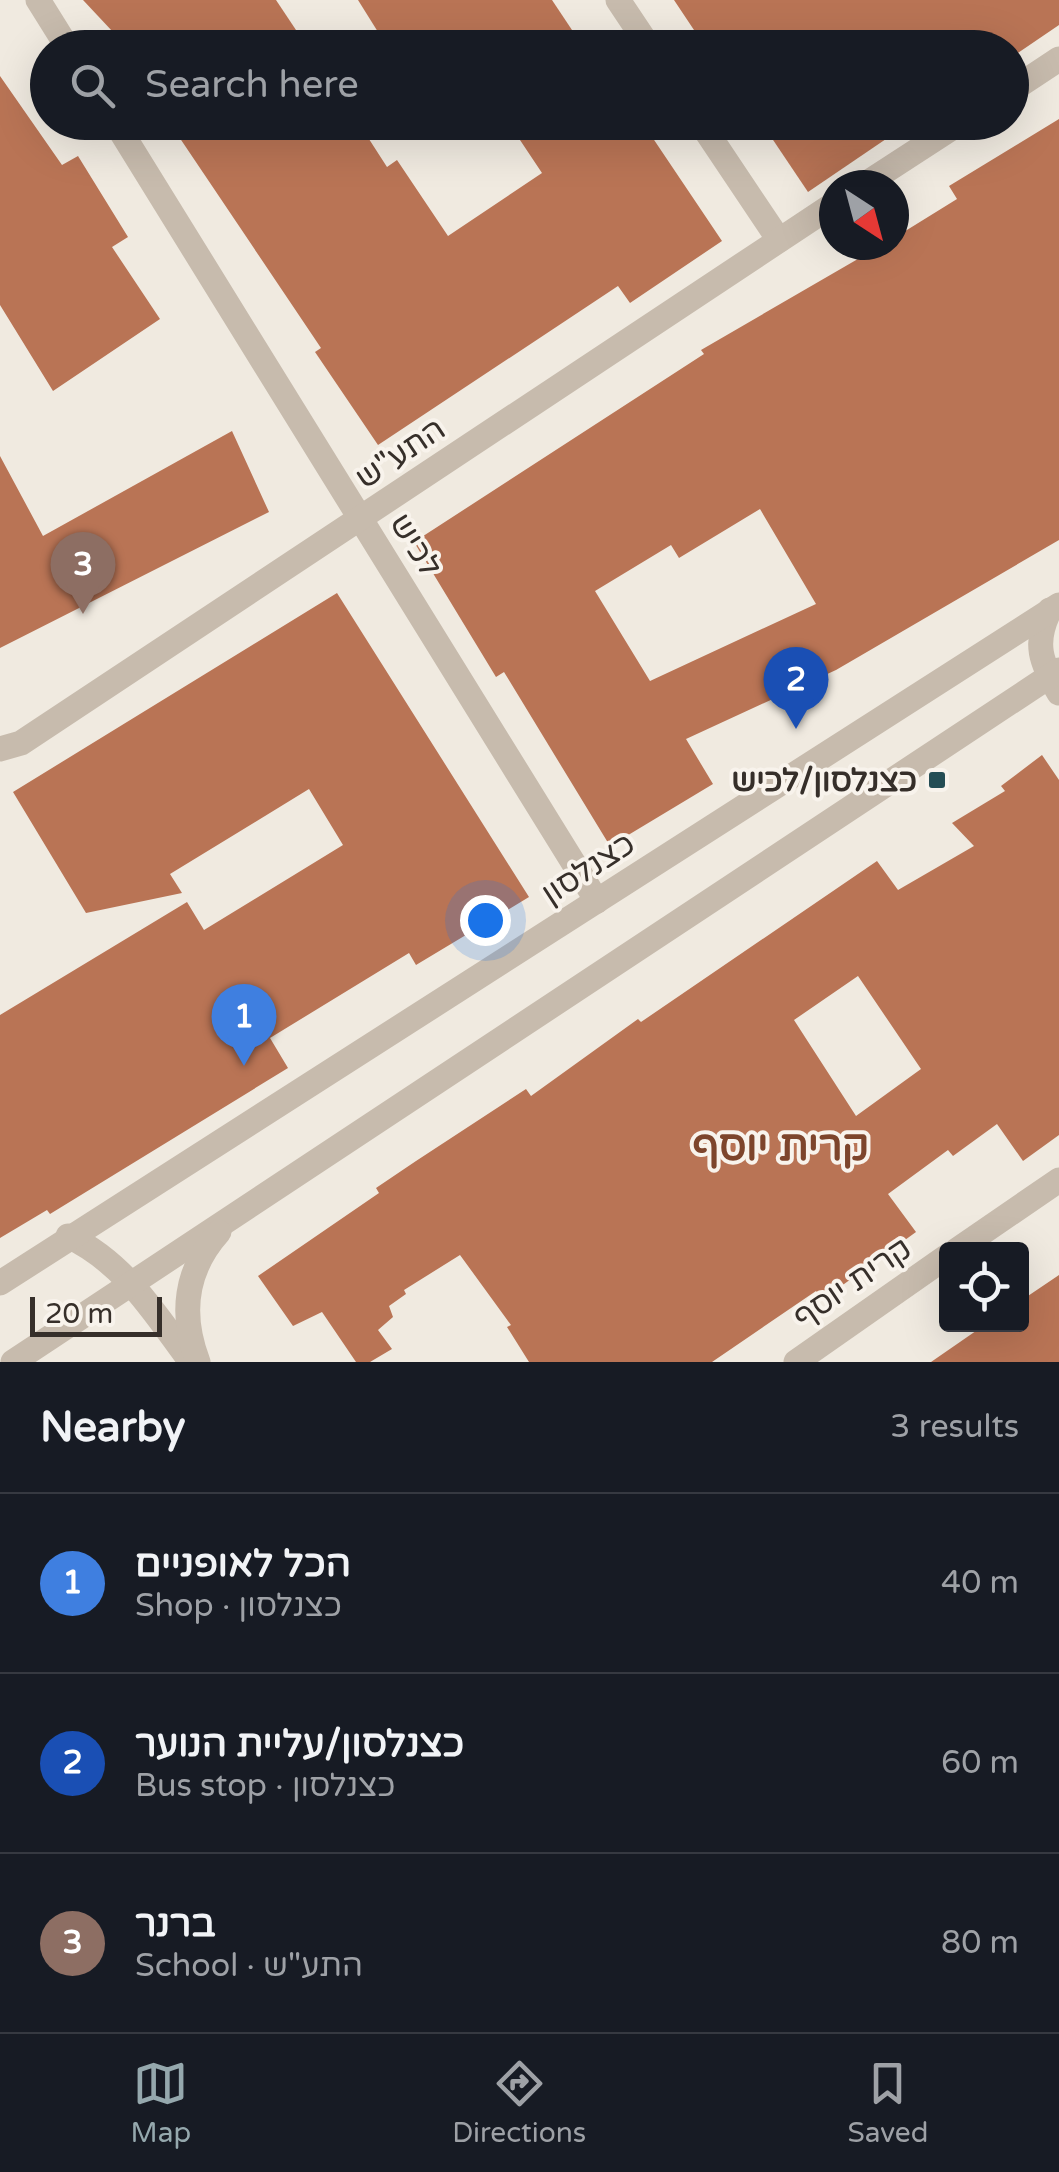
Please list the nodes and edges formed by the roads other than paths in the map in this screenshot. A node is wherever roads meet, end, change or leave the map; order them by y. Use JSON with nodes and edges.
{"nodes":[{"id":1,"x":38,"y":0,"type":"edge"},
{"id":2,"x":618,"y":0,"type":"edge"},
{"id":3,"x":57,"y":30,"type":"edge"},
{"id":4,"x":638,"y":30,"type":"edge"},
{"id":5,"x":1059,"y":59,"type":"edge"},
{"id":6,"x":1029,"y":79,"type":"edge"},
{"id":7,"x":126,"y":140,"type":"edge"},
{"id":8,"x":712,"y":140,"type":"edge"},
{"id":9,"x":933,"y":140,"type":"edge"},
{"id":10,"x":887,"y":170,"type":"edge"},
{"id":11,"x":819,"y":214,"type":"edge"},
{"id":12,"x":779,"y":240,"type":"junction"},
{"id":13,"x":362,"y":518,"type":"junction"},
{"id":14,"x":1054,"y":607,"type":"edge"},
{"id":15,"x":1056,"y":680,"type":"edge"},
{"id":16,"x":0,"y":749,"type":"edge"},
{"id":17,"x":597,"y":901,"type":"junction"},
{"id":18,"x":1059,"y":1180,"type":"edge"},
{"id":19,"x":237,"y":1212,"type":"junction"},
{"id":20,"x":68,"y":1236,"type":"junction"},
{"id":21,"x":969,"y":1242,"type":"edge"},
{"id":22,"x":939,"y":1262,"type":"edge"},
{"id":23,"x":131,"y":1282,"type":"junction"},
{"id":24,"x":0,"y":1283,"type":"edge"},
{"id":25,"x":13,"y":1362,"type":"edge"},
{"id":26,"x":190,"y":1362,"type":"edge"},
{"id":27,"x":198,"y":1362,"type":"edge"},
{"id":28,"x":796,"y":1362,"type":"edge"}],
"edges":[{"from":1,"to":3,"type":"street"},
{"from":2,"to":4,"type":"street"},
{"from":5,"to":6,"type":"street"},
{"from":7,"to":13,"type":"street","name":"לכיש"},
{"from":8,"to":12,"type":"street"},
{"from":9,"to":10,"type":"street"},
{"from":11,"to":12,"type":"street","name":"התע\"ש"},
{"from":12,"to":13,"type":"street","name":"התע\"ש"},
{"from":13,"to":16,"type":"street","name":"התע\"ש"},
{"from":13,"to":17,"type":"street","name":"לכיש"},
{"from":14,"to":15,"type":"street"},
{"from":14,"to":17,"type":"street","name":"כצנלסון"},
{"from":15,"to":19,"type":"street"},
{"from":17,"to":20,"type":"street","name":"כצנלסון"},
{"from":18,"to":21,"type":"street","name":"קרית יוסף"},
{"from":19,"to":23,"type":"street"},
{"from":19,"to":27,"type":"street"},
{"from":20,"to":23,"type":"street"},
{"from":20,"to":24,"type":"street","name":"כצנלסון"},
{"from":22,"to":28,"type":"street","name":"קרית יוסף"},
{"from":23,"to":25,"type":"street"},
{"from":23,"to":26,"type":"street"}]}
